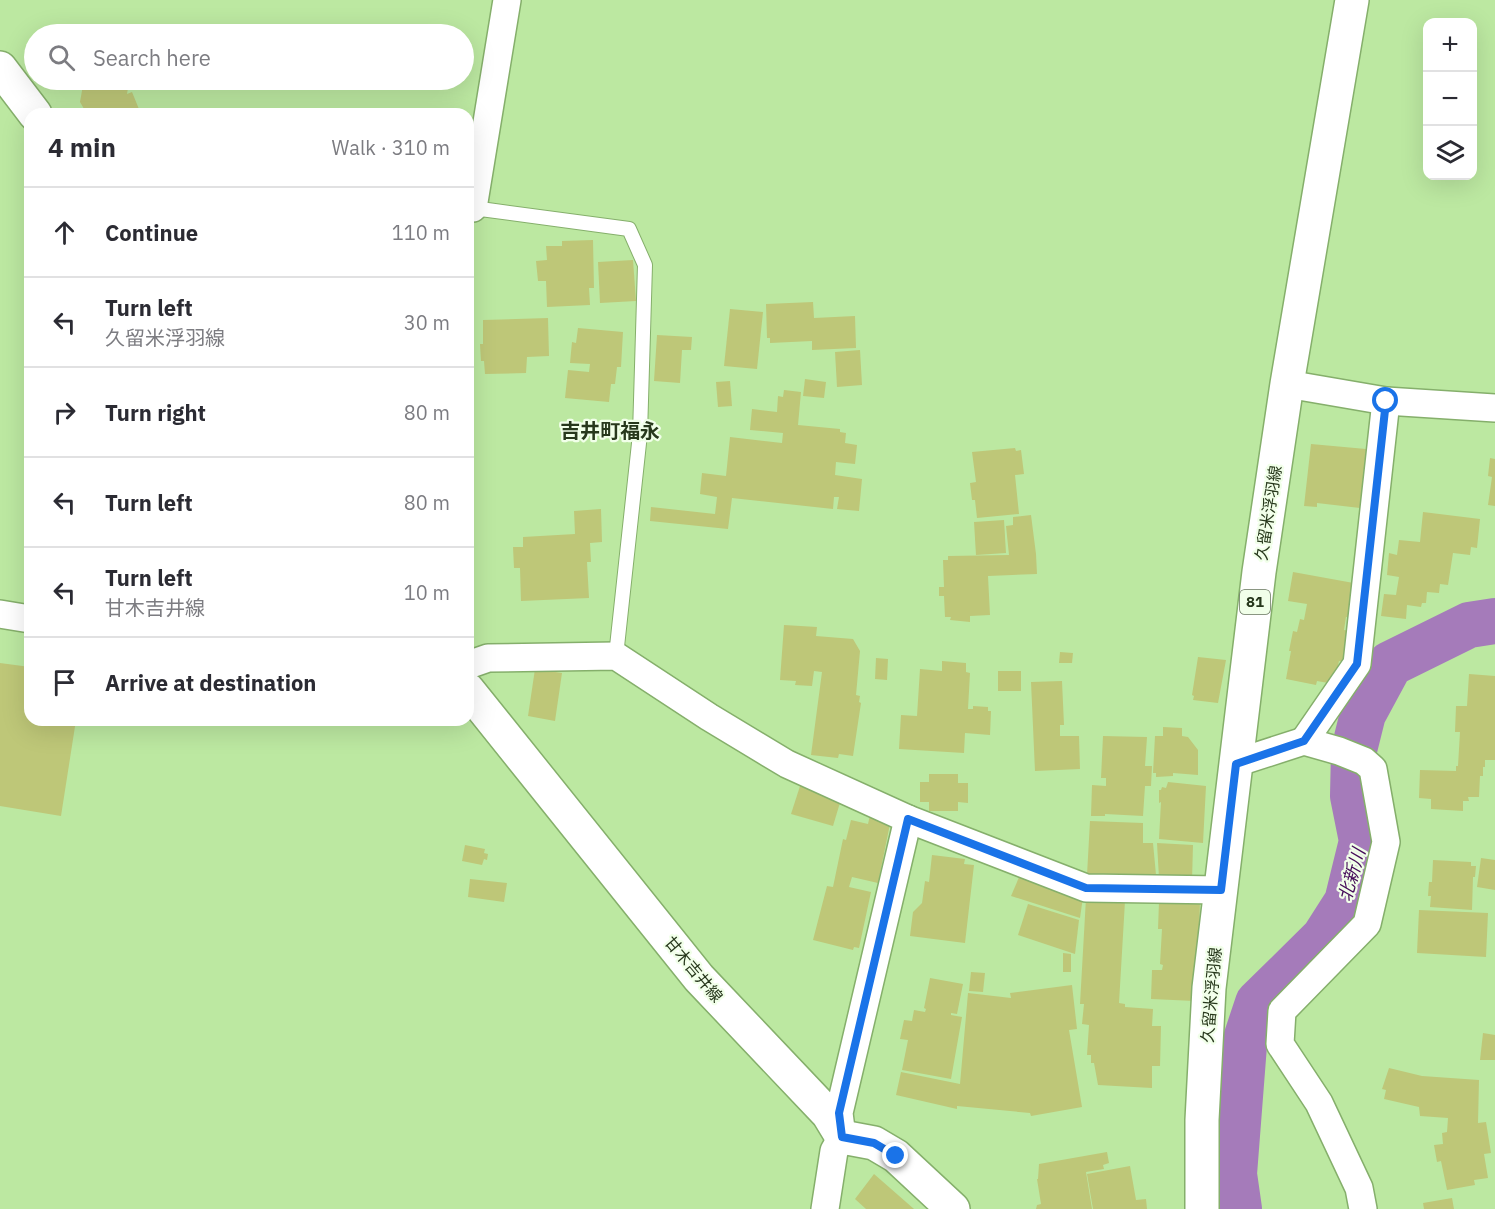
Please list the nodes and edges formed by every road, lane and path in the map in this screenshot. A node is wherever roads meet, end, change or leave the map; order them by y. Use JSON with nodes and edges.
{"nodes":[{"id":1,"x":507,"y":0,"type":"edge"},
{"id":2,"x":1352,"y":0,"type":"edge"},
{"id":3,"x":0,"y":68,"type":"edge"},
{"id":4,"x":30,"y":108,"type":"edge"},
{"id":5,"x":474,"y":190,"type":"edge"},
{"id":6,"x":474,"y":207,"type":"edge"},
{"id":7,"x":1287,"y":384,"type":"junction"},
{"id":8,"x":1386,"y":401,"type":"junction"},
{"id":9,"x":1495,"y":408,"type":"edge"},
{"id":10,"x":0,"y":614,"type":"edge"},
{"id":11,"x":24,"y":618,"type":"edge"},
{"id":12,"x":616,"y":656,"type":"junction"},
{"id":13,"x":474,"y":663,"type":"edge"},
{"id":14,"x":474,"y":697,"type":"edge"},
{"id":15,"x":1304,"y":741,"type":"junction"},
{"id":16,"x":1236,"y":764,"type":"junction"},
{"id":17,"x":908,"y":819,"type":"junction"},
{"id":18,"x":1221,"y":890,"type":"junction"},
{"id":19,"x":842,"y":1137,"type":"junction"},
{"id":20,"x":825,"y":1209,"type":"edge"},
{"id":21,"x":952,"y":1209,"type":"edge"},
{"id":22,"x":1202,"y":1209,"type":"edge"},
{"id":23,"x":1363,"y":1209,"type":"edge"}],
"edges":[{"from":1,"to":5,"type":"street"},
{"from":2,"to":7,"type":"main road","name":"久留米浮羽線","number":"81"},
{"from":3,"to":4,"type":"main road"},
{"from":6,"to":12,"type":"lane"},
{"from":7,"to":8,"type":"street"},
{"from":7,"to":16,"type":"main road","name":"久留米浮羽線","number":"81"},
{"from":8,"to":9,"type":"street"},
{"from":8,"to":15,"type":"street"},
{"from":10,"to":11,"type":"street"},
{"from":12,"to":13,"type":"street"},
{"from":12,"to":17,"type":"street"},
{"from":14,"to":19,"type":"main road","name":"甘木吉井線"},
{"from":15,"to":16,"type":"street"},
{"from":15,"to":23,"type":"street"},
{"from":16,"to":18,"type":"main road","name":"久留米浮羽線","number":"81"},
{"from":17,"to":18,"type":"street"},
{"from":17,"to":19,"type":"street"},
{"from":18,"to":22,"type":"main road","name":"久留米浮羽線","number":"81"},
{"from":19,"to":20,"type":"street"},
{"from":19,"to":21,"type":"main road"}]}
